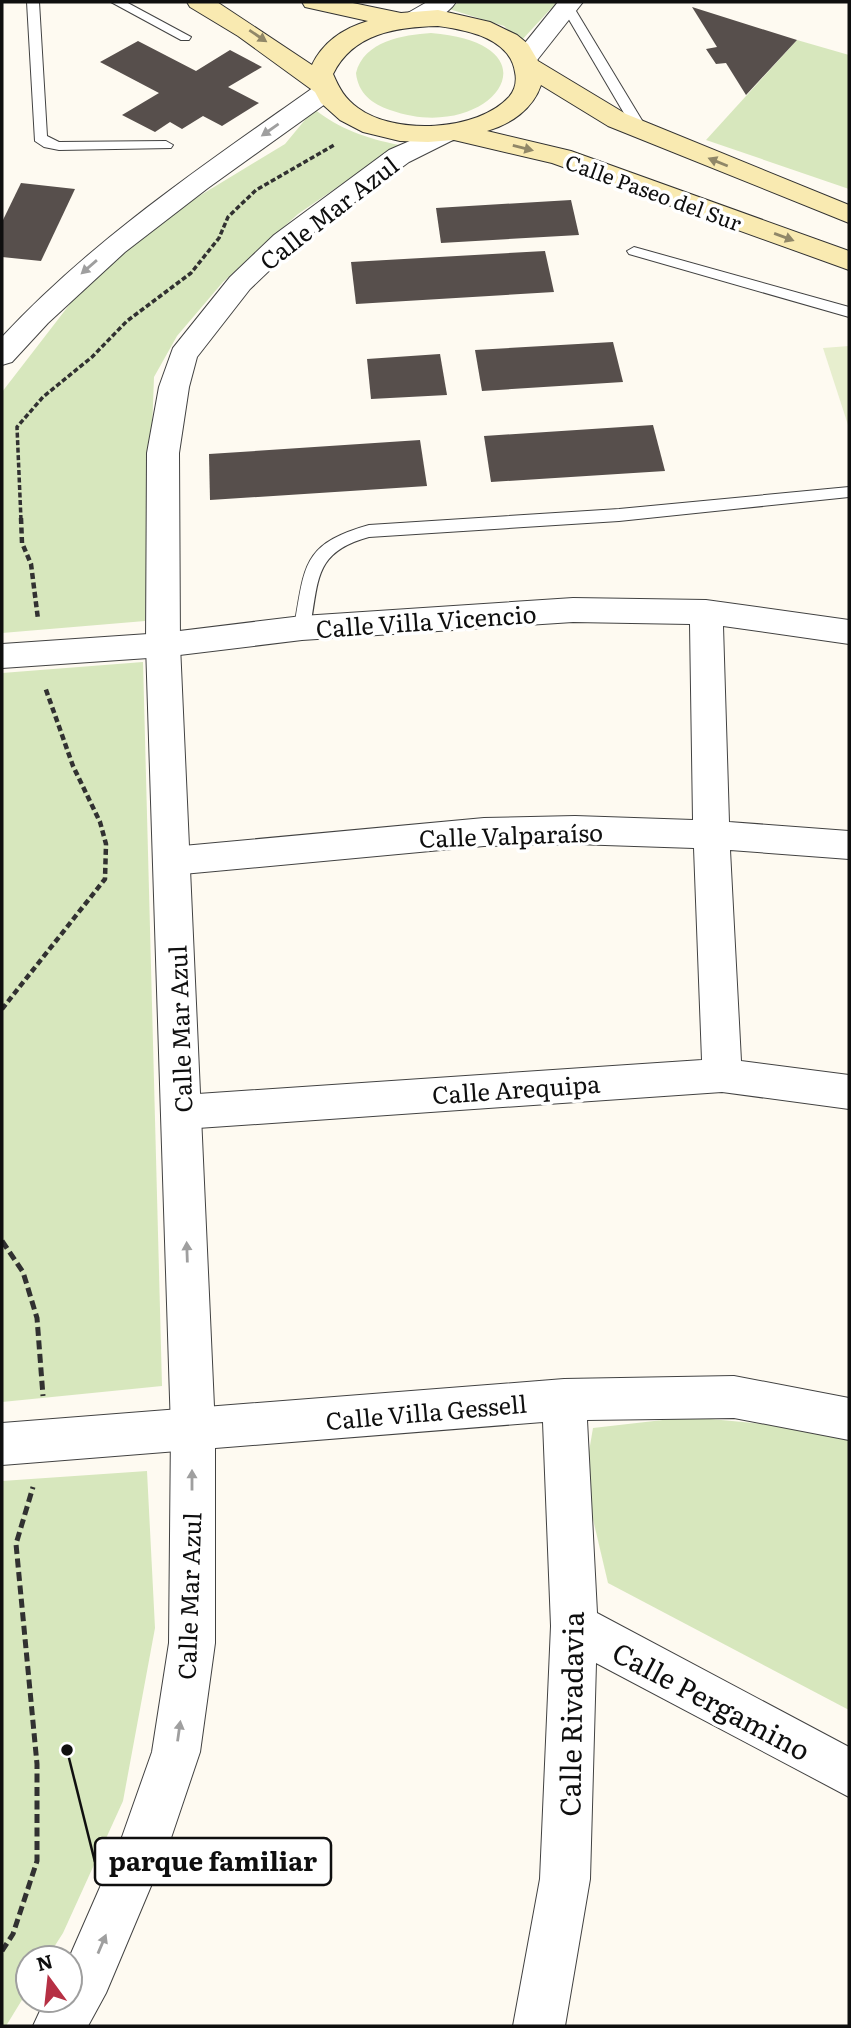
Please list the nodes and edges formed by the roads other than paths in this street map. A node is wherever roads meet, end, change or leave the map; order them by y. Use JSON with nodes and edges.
{"nodes":[{"id":1,"x":33,"y":2,"type":"edge"},
{"id":2,"x":117,"y":2,"type":"edge"},
{"id":3,"x":199,"y":2,"type":"edge"},
{"id":4,"x":314,"y":2,"type":"edge"},
{"id":5,"x":444,"y":2,"type":"edge"},
{"id":6,"x":569,"y":4,"type":"edge"},
{"id":7,"x":407,"y":20,"type":"junction"},
{"id":8,"x":185,"y":37,"type":"dead end"},
{"id":9,"x":527,"y":62,"type":"junction"},
{"id":10,"x":325,"y":88,"type":"junction"},
{"id":11,"x":642,"y":132,"type":"junction"},
{"id":12,"x":450,"y":133,"type":"junction"},
{"id":13,"x":166,"y":145,"type":"dead end"},
{"id":14,"x":849,"y":215,"type":"edge"},
{"id":15,"x":634,"y":251,"type":"dead end"},
{"id":16,"x":849,"y":261,"type":"edge"},
{"id":17,"x":849,"y":312,"type":"edge"},
{"id":18,"x":2,"y":355,"type":"edge"},
{"id":19,"x":849,"y":492,"type":"edge"},
{"id":20,"x":706,"y":612,"type":"junction"},
{"id":21,"x":302,"y":628,"type":"junction"},
{"id":22,"x":849,"y":632,"type":"edge"},
{"id":23,"x":163,"y":645,"type":"junction"},
{"id":24,"x":2,"y":656,"type":"edge"},
{"id":25,"x":711,"y":834,"type":"junction"},
{"id":26,"x":849,"y":845,"type":"edge"},
{"id":27,"x":172,"y":861,"type":"junction"},
{"id":28,"x":722,"y":1075,"type":"junction"},
{"id":29,"x":849,"y":1092,"type":"edge"},
{"id":30,"x":183,"y":1112,"type":"junction"},
{"id":31,"x":564,"y":1400,"type":"junction"},
{"id":32,"x":849,"y":1419,"type":"edge"},
{"id":33,"x":193,"y":1429,"type":"junction"},
{"id":34,"x":2,"y":1444,"type":"edge"},
{"id":35,"x":574,"y":1626,"type":"junction"},
{"id":36,"x":849,"y":1773,"type":"edge"},
{"id":37,"x":59,"y":2026,"type":"edge"},
{"id":38,"x":539,"y":2026,"type":"edge"}],
"edges":[{"from":1,"to":13,"type":"lane"},
{"from":2,"to":8,"type":"lane"},
{"from":3,"to":10,"type":"main road","one_way":true},
{"from":4,"to":7,"type":"main road"},
{"from":5,"to":7,"type":"street"},
{"from":6,"to":9,"type":"street"},
{"from":6,"to":11,"type":"lane"},
{"from":7,"to":9,"type":"main road"},
{"from":7,"to":10,"type":"main road"},
{"from":9,"to":11,"type":"main road","name":"Calle Paseo del Sur"},
{"from":9,"to":12,"type":"main road"},
{"from":10,"to":12,"type":"main road"},
{"from":10,"to":18,"type":"street","one_way":true},
{"from":14,"to":11,"type":"main road","name":"Calle Paseo del Sur","one_way":true},
{"from":12,"to":16,"type":"main road","name":"Calle Paseo del Sur","one_way":true},
{"from":12,"to":23,"type":"street","name":"Calle Mar Azul"},
{"from":15,"to":17,"type":"lane"},
{"from":19,"to":21,"type":"lane"},
{"from":20,"to":21,"type":"street","name":"Calle Villa Vicencio"},
{"from":20,"to":22,"type":"street","name":"Calle Villa Vicencio"},
{"from":20,"to":25,"type":"street"},
{"from":21,"to":23,"type":"street","name":"Calle Villa Vicencio"},
{"from":23,"to":24,"type":"street","name":"Calle Villa Vicencio"},
{"from":23,"to":27,"type":"street","name":"Calle Mar Azul"},
{"from":25,"to":26,"type":"street","name":"Calle Valparaíso"},
{"from":25,"to":27,"type":"street","name":"Calle Valparaíso"},
{"from":25,"to":28,"type":"street"},
{"from":27,"to":30,"type":"street","name":"Calle Mar Azul"},
{"from":28,"to":29,"type":"street","name":"Calle Arequipa"},
{"from":28,"to":30,"type":"street","name":"Calle Arequipa"},
{"from":33,"to":30,"type":"street","name":"Calle Mar Azul","one_way":true},
{"from":31,"to":32,"type":"street","name":"Calle Villa Gessell"},
{"from":31,"to":33,"type":"street","name":"Calle Villa Gessell"},
{"from":31,"to":35,"type":"street","name":"Calle Rivadavia"},
{"from":33,"to":34,"type":"street","name":"Calle Villa Gessell"},
{"from":37,"to":33,"type":"street","name":"Calle Mar Azul","one_way":true},
{"from":35,"to":36,"type":"street","name":"Calle Pergamino"},
{"from":35,"to":38,"type":"street","name":"Calle Rivadavia"}]}
